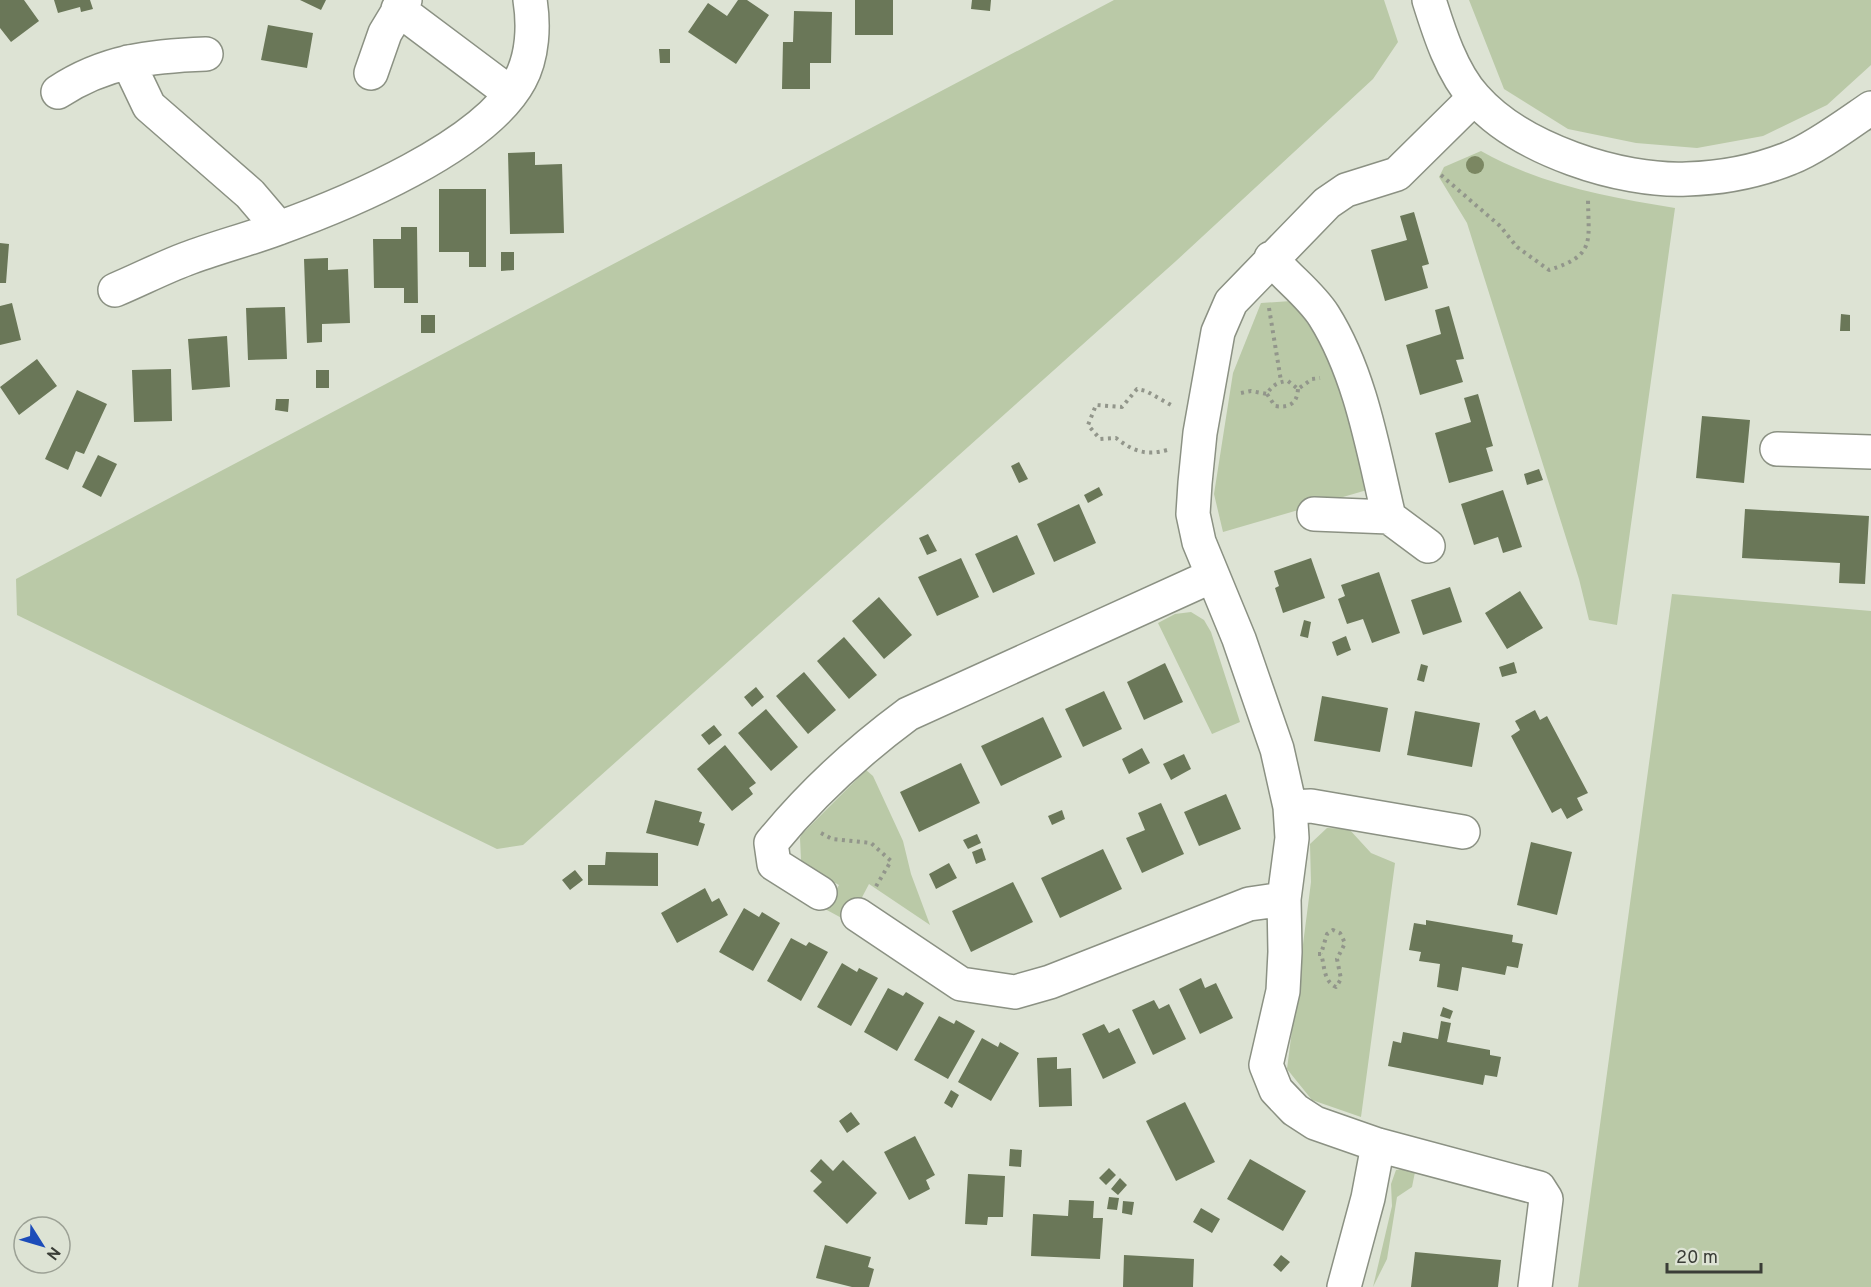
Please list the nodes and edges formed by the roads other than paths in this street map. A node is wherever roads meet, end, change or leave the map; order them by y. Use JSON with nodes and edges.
{"nodes":[{"id":1,"x":530,"y":0,"type":"edge"},
{"id":2,"x":1429,"y":0,"type":"edge"},
{"id":3,"x":401,"y":4,"type":"edge"},
{"id":4,"x":206,"y":54,"type":"dead end"},
{"id":5,"x":128,"y":62,"type":"junction"},
{"id":6,"x":371,"y":73,"type":"dead end"},
{"id":7,"x":58,"y":92,"type":"dead end"},
{"id":8,"x":510,"y":93,"type":"junction"},
{"id":9,"x":1474,"y":98,"type":"junction"},
{"id":10,"x":1871,"y":108,"type":"edge"},
{"id":11,"x":279,"y":228,"type":"junction"},
{"id":12,"x":1271,"y":258,"type":"junction"},
{"id":13,"x":115,"y":290,"type":"dead end"},
{"id":14,"x":1777,"y":448,"type":"dead end"},
{"id":15,"x":1871,"y":452,"type":"edge"},
{"id":16,"x":1314,"y":514,"type":"dead end"},
{"id":17,"x":1389,"y":517,"type":"junction"},
{"id":18,"x":1428,"y":546,"type":"dead end"},
{"id":19,"x":1212,"y":576,"type":"junction"},
{"id":20,"x":1290,"y":807,"type":"junction"},
{"id":21,"x":1463,"y":832,"type":"dead end"},
{"id":22,"x":820,"y":893,"type":"dead end"},
{"id":23,"x":1284,"y":899,"type":"junction"},
{"id":24,"x":858,"y":915,"type":"dead end"},
{"id":25,"x":1378,"y":1144,"type":"junction"},
{"id":26,"x":1344,"y":1287,"type":"edge"},
{"id":27,"x":1534,"y":1287,"type":"edge"}],
"edges":[{"from":1,"to":8,"type":"street"},
{"from":2,"to":9,"type":"street"},
{"from":3,"to":6,"type":"street"},
{"from":3,"to":8,"type":"street"},
{"from":4,"to":5,"type":"street"},
{"from":5,"to":7,"type":"street"},
{"from":5,"to":11,"type":"street"},
{"from":8,"to":11,"type":"street"},
{"from":9,"to":10,"type":"street"},
{"from":9,"to":12,"type":"street"},
{"from":11,"to":13,"type":"street"},
{"from":12,"to":17,"type":"street"},
{"from":12,"to":19,"type":"street"},
{"from":14,"to":15,"type":"street"},
{"from":16,"to":17,"type":"street"},
{"from":17,"to":18,"type":"street"},
{"from":19,"to":20,"type":"street"},
{"from":19,"to":22,"type":"street"},
{"from":20,"to":21,"type":"street"},
{"from":20,"to":23,"type":"street"},
{"from":23,"to":24,"type":"street"},
{"from":23,"to":25,"type":"street"},
{"from":25,"to":26,"type":"street"},
{"from":25,"to":27,"type":"street"}]}
